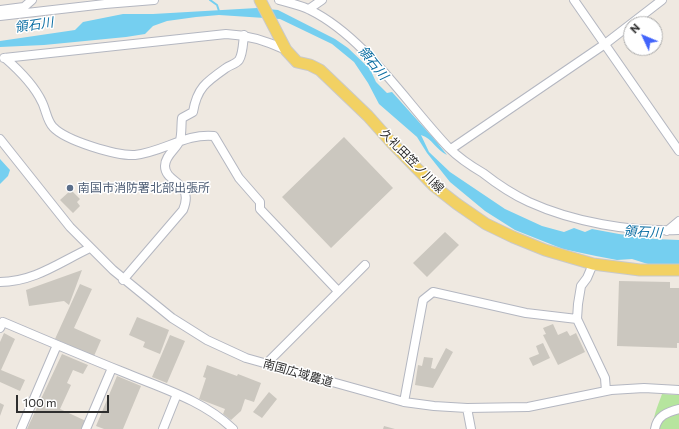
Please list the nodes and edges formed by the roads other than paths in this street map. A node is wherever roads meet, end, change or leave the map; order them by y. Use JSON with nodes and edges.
{"nodes":[{"id":1,"x":32,"y":0,"type":"edge"},
{"id":2,"x":154,"y":0,"type":"edge"},
{"id":3,"x":260,"y":0,"type":"edge"},
{"id":4,"x":279,"y":0,"type":"edge"},
{"id":5,"x":322,"y":0,"type":"edge"},
{"id":6,"x":574,"y":0,"type":"edge"},
{"id":7,"x":662,"y":0,"type":"edge"},
{"id":8,"x":0,"y":10,"type":"edge"},
{"id":9,"x":309,"y":10,"type":"junction"},
{"id":10,"x":0,"y":16,"type":"edge"},
{"id":11,"x":244,"y":35,"type":"junction"},
{"id":12,"x":604,"y":44,"type":"junction"},
{"id":13,"x":285,"y":47,"type":"junction"},
{"id":14,"x":3,"y":59,"type":"edge"},
{"id":15,"x":0,"y":139,"type":"edge"},
{"id":16,"x":180,"y":141,"type":"junction"},
{"id":17,"x":451,"y":149,"type":"junction"},
{"id":18,"x":679,"y":151,"type":"edge"},
{"id":19,"x":679,"y":221,"type":"edge"},
{"id":20,"x":667,"y":230,"type":"junction"},
{"id":21,"x":679,"y":230,"type":"edge"},
{"id":22,"x":90,"y":248,"type":"junction"},
{"id":23,"x":593,"y":264,"type":"junction"},
{"id":24,"x":365,"y":265,"type":"dead end"},
{"id":25,"x":679,"y":270,"type":"edge"},
{"id":26,"x":124,"y":280,"type":"junction"},
{"id":27,"x":0,"y":282,"type":"edge"},
{"id":28,"x":338,"y":291,"type":"junction"},
{"id":29,"x":577,"y":319,"type":"junction"},
{"id":30,"x":0,"y":328,"type":"edge"},
{"id":31,"x":57,"y":345,"type":"junction"},
{"id":32,"x":266,"y":364,"type":"junction"},
{"id":33,"x":112,"y":368,"type":"junction"},
{"id":34,"x":679,"y":390,"type":"edge"},
{"id":35,"x":606,"y":391,"type":"junction"},
{"id":36,"x":177,"y":394,"type":"junction"},
{"id":37,"x":404,"y":402,"type":"junction"},
{"id":38,"x":467,"y":408,"type":"junction"},
{"id":39,"x":679,"y":409,"type":"edge"},
{"id":40,"x":21,"y":429,"type":"edge"},
{"id":41,"x":86,"y":429,"type":"edge"},
{"id":42,"x":163,"y":429,"type":"edge"},
{"id":43,"x":234,"y":429,"type":"edge"},
{"id":44,"x":471,"y":429,"type":"edge"},
{"id":45,"x":655,"y":429,"type":"edge"}],
"edges":[{"from":1,"to":8,"type":"street"},
{"from":2,"to":10,"type":"street"},
{"from":3,"to":13,"type":"main road","name":"久礼田笠ノ川線"},
{"from":4,"to":9,"type":"street"},
{"from":5,"to":9,"type":"street"},
{"from":6,"to":12,"type":"street"},
{"from":7,"to":12,"type":"street"},
{"from":9,"to":17,"type":"street"},
{"from":11,"to":13,"type":"street"},
{"from":11,"to":14,"type":"street"},
{"from":11,"to":16,"type":"street"},
{"from":12,"to":17,"type":"street"},
{"from":12,"to":18,"type":"street"},
{"from":13,"to":23,"type":"main road","name":"久礼田笠ノ川線"},
{"from":14,"to":16,"type":"street"},
{"from":15,"to":22,"type":"street","name":"南国広域農道"},
{"from":16,"to":26,"type":"street"},
{"from":16,"to":28,"type":"street"},
{"from":17,"to":20,"type":"street"},
{"from":19,"to":20,"type":"street"},
{"from":20,"to":21,"type":"street"},
{"from":22,"to":26,"type":"street","name":"南国広域農道"},
{"from":22,"to":27,"type":"street"},
{"from":23,"to":25,"type":"main road","name":"久礼田笠ノ川線"},
{"from":23,"to":29,"type":"street"},
{"from":24,"to":28,"type":"street"},
{"from":26,"to":32,"type":"street","name":"南国広域農道"},
{"from":28,"to":32,"type":"street"},
{"from":29,"to":35,"type":"street"},
{"from":29,"to":37,"type":"street"},
{"from":30,"to":31,"type":"street"},
{"from":31,"to":33,"type":"street"},
{"from":31,"to":40,"type":"street"},
{"from":32,"to":37,"type":"street","name":"南国広域農道"},
{"from":33,"to":36,"type":"street"},
{"from":33,"to":41,"type":"street"},
{"from":34,"to":35,"type":"street","name":"南国広域農道"},
{"from":35,"to":38,"type":"street","name":"南国広域農道"},
{"from":36,"to":42,"type":"street"},
{"from":36,"to":43,"type":"street"},
{"from":37,"to":38,"type":"street","name":"南国広域農道"},
{"from":38,"to":44,"type":"street"},
{"from":39,"to":45,"type":"street"}]}
